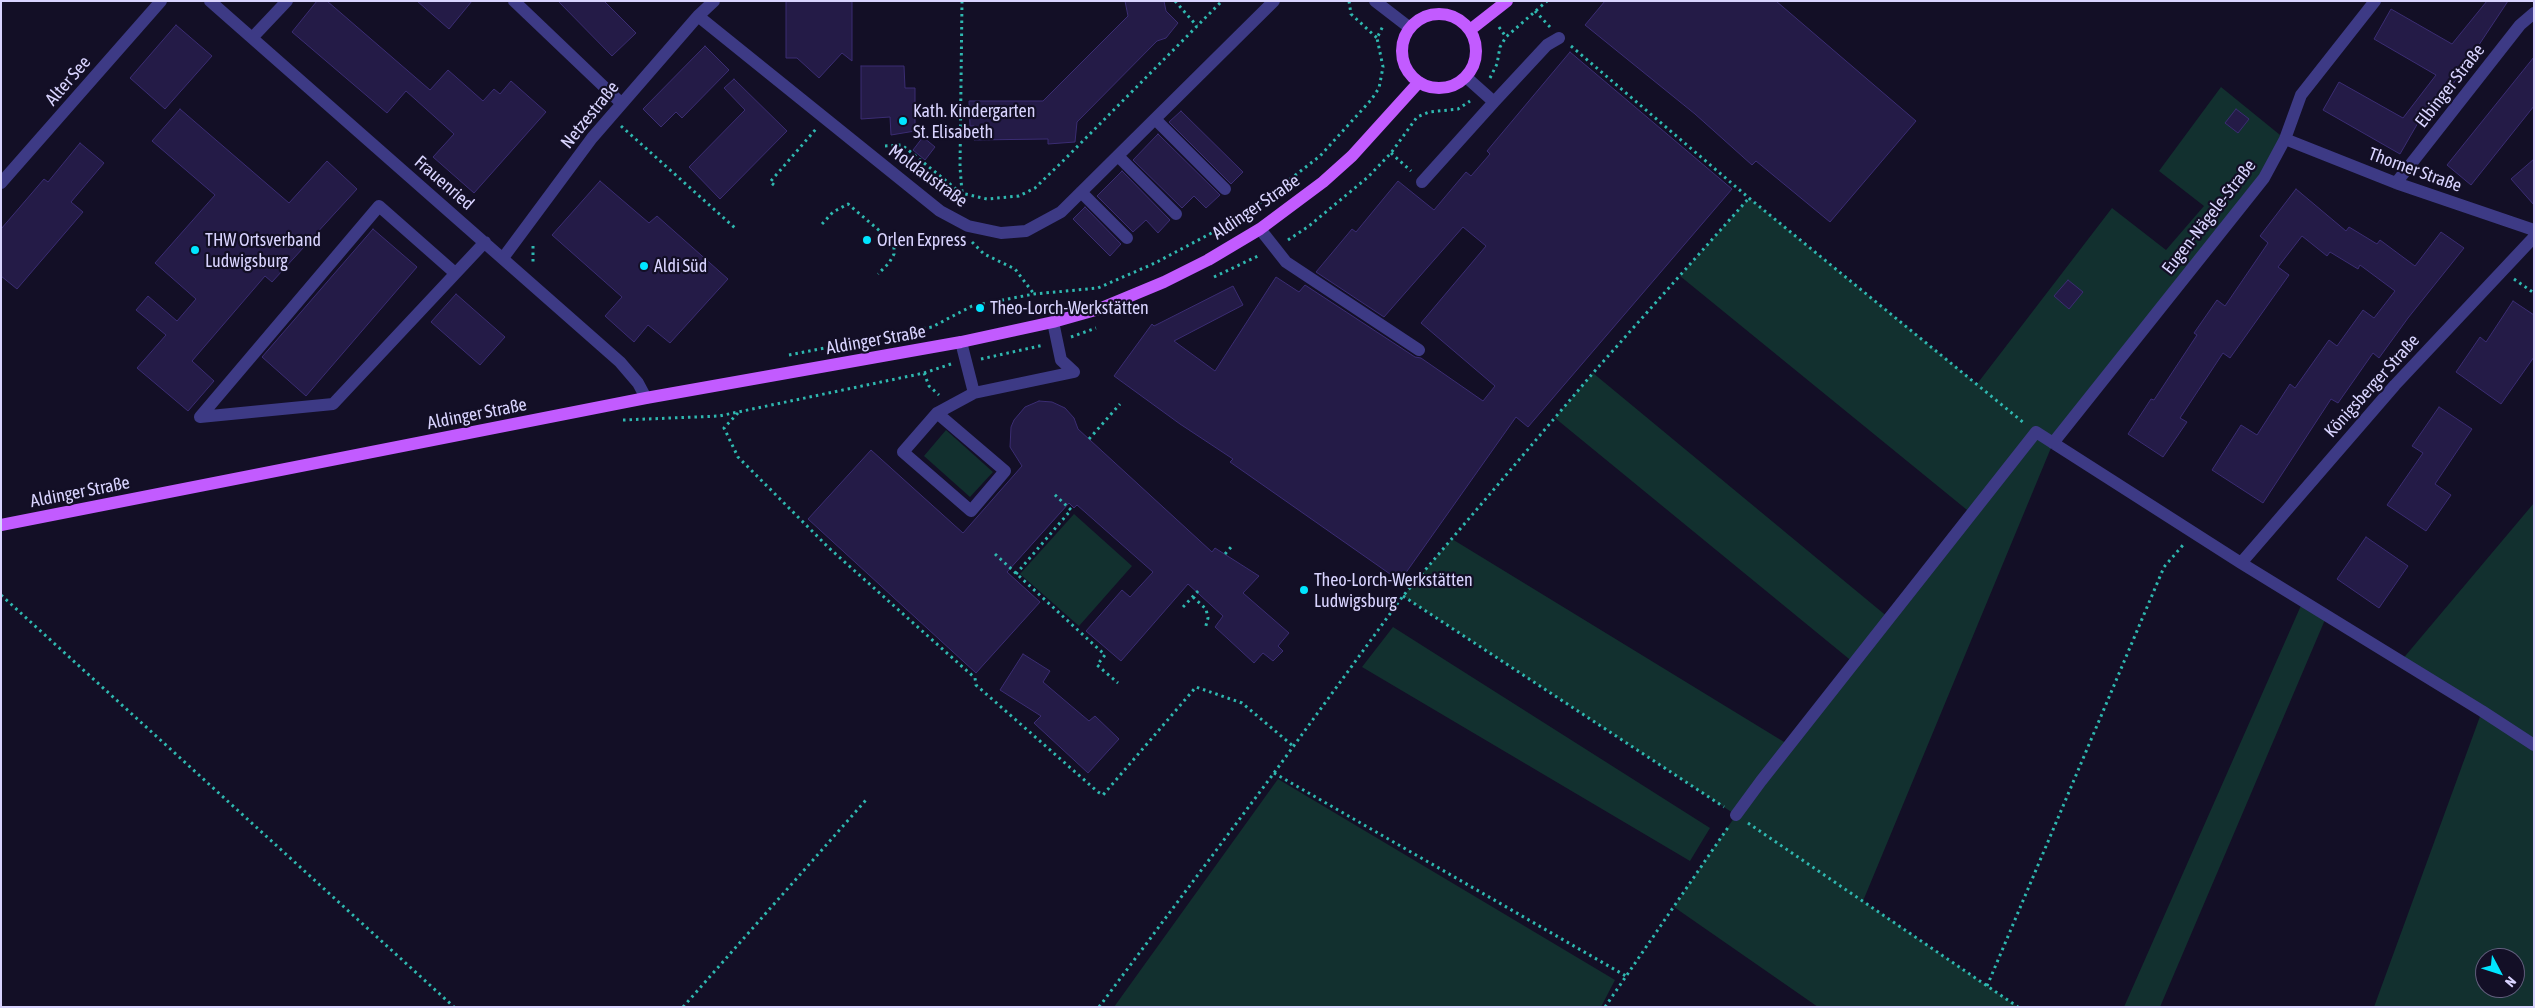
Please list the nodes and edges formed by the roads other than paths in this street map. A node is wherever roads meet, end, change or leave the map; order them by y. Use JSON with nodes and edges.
{"nodes":[{"id":1,"x":161,"y":1,"type":"edge"},
{"id":2,"x":287,"y":1,"type":"edge"},
{"id":3,"x":514,"y":1,"type":"edge"},
{"id":4,"x":714,"y":1,"type":"edge"},
{"id":5,"x":1274,"y":1,"type":"edge"},
{"id":6,"x":1375,"y":1,"type":"edge"},
{"id":7,"x":1507,"y":1,"type":"edge"},
{"id":8,"x":2375,"y":1,"type":"edge"},
{"id":9,"x":211,"y":2,"type":"edge"},
{"id":10,"x":2534,"y":13,"type":"edge"},
{"id":11,"x":698,"y":16,"type":"junction"},
{"id":12,"x":1410,"y":28,"type":"junction"},
{"id":13,"x":1470,"y":30,"type":"junction"},
{"id":14,"x":252,"y":38,"type":"junction"},
{"id":15,"x":1560,"y":38,"type":"road end"},
{"id":16,"x":1466,"y":77,"type":"junction"},
{"id":17,"x":1419,"y":82,"type":"junction"},
{"id":18,"x":1494,"y":102,"type":"junction"},
{"id":19,"x":620,"y":103,"type":"junction"},
{"id":20,"x":1155,"y":119,"type":"junction"},
{"id":21,"x":2285,"y":138,"type":"junction"},
{"id":22,"x":1118,"y":156,"type":"junction"},
{"id":23,"x":1422,"y":182,"type":"road end"},
{"id":24,"x":1,"y":183,"type":"edge"},
{"id":25,"x":2396,"y":183,"type":"junction"},
{"id":26,"x":1225,"y":189,"type":"dead end"},
{"id":27,"x":1081,"y":192,"type":"junction"},
{"id":28,"x":1176,"y":214,"type":"dead end"},
{"id":29,"x":1260,"y":229,"type":"junction"},
{"id":30,"x":2534,"y":230,"type":"edge"},
{"id":31,"x":2534,"y":237,"type":"edge"},
{"id":32,"x":1127,"y":238,"type":"dead end"},
{"id":33,"x":485,"y":242,"type":"junction"},
{"id":34,"x":503,"y":258,"type":"junction"},
{"id":35,"x":455,"y":273,"type":"junction"},
{"id":36,"x":1053,"y":322,"type":"junction"},
{"id":37,"x":961,"y":342,"type":"junction"},
{"id":38,"x":1419,"y":350,"type":"dead end"},
{"id":39,"x":974,"y":392,"type":"junction"},
{"id":40,"x":646,"y":398,"type":"junction"},
{"id":41,"x":937,"y":413,"type":"junction"},
{"id":42,"x":2053,"y":443,"type":"junction"},
{"id":43,"x":1,"y":525,"type":"edge"},
{"id":44,"x":2241,"y":563,"type":"junction"},
{"id":45,"x":2534,"y":745,"type":"edge"},
{"id":46,"x":1736,"y":815,"type":"road end"}],
"edges":[{"from":1,"to":24,"type":"street","name":"Alter See"},
{"from":2,"to":14,"type":"street"},
{"from":3,"to":19,"type":"street"},
{"from":4,"to":11,"type":"street","name":"Netzestraße"},
{"from":5,"to":20,"type":"street","name":"Moldaustraße"},
{"from":6,"to":12,"type":"street"},
{"from":7,"to":13,"type":"main road"},
{"from":8,"to":21,"type":"street","name":"Eugen-Nägele-Straße"},
{"from":9,"to":14,"type":"street","name":"Frauenried"},
{"from":10,"to":25,"type":"street","name":"Elbinger Straße"},
{"from":11,"to":19,"type":"street","name":"Netzestraße"},
{"from":11,"to":27,"type":"street","name":"Moldaustraße"},
{"from":12,"to":13,"type":"main road"},
{"from":12,"to":17,"type":"main road"},
{"from":13,"to":16,"type":"main road"},
{"from":14,"to":33,"type":"street","name":"Frauenried"},
{"from":15,"to":18,"type":"street"},
{"from":16,"to":17,"type":"main road"},
{"from":16,"to":18,"type":"street"},
{"from":17,"to":29,"type":"main road","name":"Aldinger Straße"},
{"from":18,"to":23,"type":"street"},
{"from":19,"to":34,"type":"street","name":"Netzestraße"},
{"from":20,"to":22,"type":"street","name":"Moldaustraße"},
{"from":20,"to":26,"type":"street"},
{"from":21,"to":25,"type":"street","name":"Thorner Straße"},
{"from":21,"to":42,"type":"street","name":"Eugen-Nägele-Straße"},
{"from":22,"to":27,"type":"street","name":"Moldaustraße"},
{"from":22,"to":28,"type":"street"},
{"from":25,"to":30,"type":"street","name":"Thorner Straße"},
{"from":27,"to":32,"type":"street"},
{"from":29,"to":36,"type":"main road","name":"Aldinger Straße"},
{"from":29,"to":38,"type":"street"},
{"from":31,"to":44,"type":"street","name":"Königsberger Straße"},
{"from":33,"to":34,"type":"street","name":"Frauenried"},
{"from":33,"to":35,"type":"street"},
{"from":34,"to":40,"type":"street","name":"Frauenried"},
{"from":35,"to":35,"type":"street"},
{"from":36,"to":37,"type":"main road","name":"Aldinger Straße"},
{"from":36,"to":39,"type":"street"},
{"from":37,"to":39,"type":"street"},
{"from":37,"to":40,"type":"main road","name":"Aldinger Straße"},
{"from":39,"to":41,"type":"street"},
{"from":40,"to":43,"type":"main road","name":"Aldinger Straße"},
{"from":41,"to":41,"type":"street"},
{"from":42,"to":44,"type":"street"},
{"from":42,"to":46,"type":"street"},
{"from":44,"to":45,"type":"street"}]}
